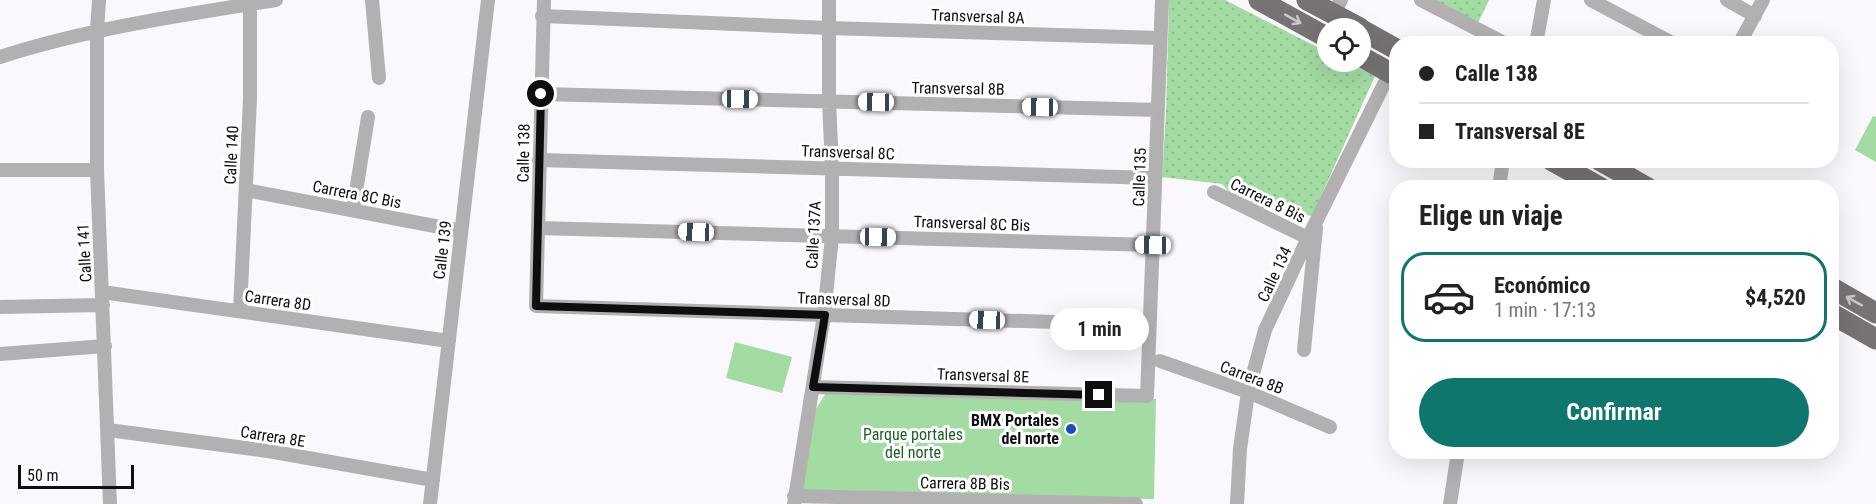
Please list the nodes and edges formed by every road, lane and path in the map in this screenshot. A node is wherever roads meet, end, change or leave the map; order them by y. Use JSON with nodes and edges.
{"nodes":[{"id":1,"x":99,"y":0,"type":"edge"},
{"id":2,"x":276,"y":0,"type":"edge"},
{"id":3,"x":372,"y":0,"type":"edge"},
{"id":4,"x":488,"y":0,"type":"edge"},
{"id":5,"x":544,"y":0,"type":"edge"},
{"id":6,"x":830,"y":0,"type":"edge"},
{"id":7,"x":1162,"y":0,"type":"edge"},
{"id":8,"x":1259,"y":0,"type":"edge"},
{"id":9,"x":1307,"y":0,"type":"edge"},
{"id":10,"x":1421,"y":0,"type":"edge"},
{"id":11,"x":1544,"y":0,"type":"edge"},
{"id":12,"x":1591,"y":0,"type":"edge"},
{"id":13,"x":1727,"y":0,"type":"edge"},
{"id":14,"x":1763,"y":0,"type":"edge"},
{"id":15,"x":250,"y":2,"type":"edge"},
{"id":16,"x":1337,"y":7,"type":"edge"},
{"id":17,"x":542,"y":16,"type":"junction"},
{"id":18,"x":1755,"y":16,"type":"junction"},
{"id":19,"x":1348,"y":18,"type":"edge"},
{"id":20,"x":829,"y":28,"type":"junction"},
{"id":21,"x":96,"y":30,"type":"junction"},
{"id":22,"x":1317,"y":32,"type":"edge"},
{"id":23,"x":1371,"y":35,"type":"edge"},
{"id":24,"x":1491,"y":36,"type":"edge"},
{"id":25,"x":1537,"y":36,"type":"edge"},
{"id":26,"x":1659,"y":36,"type":"edge"},
{"id":27,"x":1744,"y":36,"type":"edge"},
{"id":28,"x":1160,"y":38,"type":"junction"},
{"id":29,"x":1389,"y":45,"type":"edge"},
{"id":30,"x":0,"y":57,"type":"edge"},
{"id":31,"x":1371,"y":62,"type":"edge"},
{"id":32,"x":1389,"y":72,"type":"edge"},
{"id":33,"x":379,"y":78,"type":"dead end"},
{"id":34,"x":1389,"y":82,"type":"edge"},
{"id":35,"x":541,"y":94,"type":"junction"},
{"id":36,"x":829,"y":101,"type":"junction"},
{"id":37,"x":1158,"y":110,"type":"junction"},
{"id":38,"x":368,"y":117,"type":"dead end"},
{"id":39,"x":539,"y":160,"type":"junction"},
{"id":40,"x":832,"y":168,"type":"junction"},
{"id":41,"x":1565,"y":168,"type":"edge"},
{"id":42,"x":1613,"y":168,"type":"edge"},
{"id":43,"x":0,"y":170,"type":"edge"},
{"id":44,"x":97,"y":170,"type":"junction"},
{"id":45,"x":1155,"y":178,"type":"junction"},
{"id":46,"x":1587,"y":180,"type":"edge"},
{"id":47,"x":1634,"y":180,"type":"edge"},
{"id":48,"x":246,"y":190,"type":"junction"},
{"id":49,"x":1214,"y":192,"type":"dead end"},
{"id":50,"x":353,"y":210,"type":"junction"},
{"id":51,"x":1317,"y":223,"type":"junction"},
{"id":52,"x":538,"y":228,"type":"junction"},
{"id":53,"x":461,"y":231,"type":"junction"},
{"id":54,"x":832,"y":236,"type":"junction"},
{"id":55,"x":1308,"y":238,"type":"junction"},
{"id":56,"x":1153,"y":245,"type":"junction"},
{"id":57,"x":1839,"y":292,"type":"edge"},
{"id":58,"x":103,"y":298,"type":"junction"},
{"id":59,"x":536,"y":306,"type":"joint"},
{"id":60,"x":0,"y":307,"type":"edge"},
{"id":61,"x":240,"y":311,"type":"junction"},
{"id":62,"x":1876,"y":313,"type":"edge"},
{"id":63,"x":825,"y":315,"type":"junction"},
{"id":64,"x":1839,"y":318,"type":"edge"},
{"id":65,"x":1150,"y":325,"type":"junction"},
{"id":66,"x":1876,"y":339,"type":"edge"},
{"id":67,"x":449,"y":341,"type":"junction"},
{"id":68,"x":105,"y":346,"type":"junction"},
{"id":69,"x":1304,"y":350,"type":"dead end"},
{"id":70,"x":0,"y":354,"type":"edge"},
{"id":71,"x":1160,"y":361,"type":"dead end"},
{"id":72,"x":813,"y":387,"type":"junction"},
{"id":73,"x":1148,"y":392,"type":"joint"},
{"id":74,"x":1248,"y":392,"type":"junction"},
{"id":75,"x":1330,"y":427,"type":"dead end"},
{"id":76,"x":108,"y":430,"type":"junction"},
{"id":77,"x":1457,"y":459,"type":"edge"},
{"id":78,"x":432,"y":480,"type":"junction"},
{"id":79,"x":794,"y":500,"type":"edge"},
{"id":80,"x":1135,"y":503,"type":"edge"},
{"id":81,"x":110,"y":504,"type":"edge"},
{"id":82,"x":430,"y":504,"type":"edge"},
{"id":83,"x":1237,"y":504,"type":"edge"},
{"id":84,"x":1450,"y":504,"type":"edge"}],
"edges":[{"from":1,"to":21,"type":"street","name":"Calle 141"},
{"from":2,"to":15,"type":"street"},
{"from":3,"to":33,"type":"street"},
{"from":4,"to":53,"type":"street","name":"Calle 139"},
{"from":5,"to":17,"type":"street","name":"Calle 138"},
{"from":6,"to":20,"type":"street","name":"Calle 137A"},
{"from":7,"to":28,"type":"street","name":"Calle 135"},
{"from":8,"to":22,"type":"main road","one_way":true},
{"from":9,"to":16,"type":"main road"},
{"from":10,"to":24,"type":"street"},
{"from":11,"to":25,"type":"street"},
{"from":12,"to":26,"type":"street"},
{"from":13,"to":18,"type":"street"},
{"from":14,"to":18,"type":"street"},
{"from":15,"to":21,"type":"street"},
{"from":15,"to":48,"type":"street","name":"Calle 140"},
{"from":16,"to":19,"type":"main road"},
{"from":17,"to":20,"type":"street","name":"Transversal 8A"},
{"from":17,"to":35,"type":"street","name":"Calle 138"},
{"from":18,"to":27,"type":"street"},
{"from":20,"to":28,"type":"street","name":"Transversal 8A"},
{"from":20,"to":36,"type":"street","name":"Calle 137A"},
{"from":21,"to":30,"type":"street"},
{"from":21,"to":44,"type":"street","name":"Calle 141"},
{"from":23,"to":29,"type":"main road"},
{"from":28,"to":37,"type":"street","name":"Calle 135"},
{"from":31,"to":32,"type":"main road"},
{"from":34,"to":51,"type":"street","name":"Calle 134"},
{"from":35,"to":36,"type":"street","name":"Transversal 8B"},
{"from":35,"to":39,"type":"street","name":"Calle 138"},
{"from":36,"to":37,"type":"street","name":"Transversal 8B"},
{"from":36,"to":40,"type":"street","name":"Calle 137A"},
{"from":37,"to":45,"type":"street","name":"Calle 135"},
{"from":38,"to":50,"type":"street"},
{"from":39,"to":40,"type":"street","name":"Transversal 8C"},
{"from":39,"to":52,"type":"street","name":"Calle 138"},
{"from":40,"to":45,"type":"street","name":"Transversal 8C"},
{"from":40,"to":54,"type":"street","name":"Calle 137A"},
{"from":41,"to":46,"type":"main road"},
{"from":42,"to":47,"type":"main road"},
{"from":43,"to":44,"type":"street"},
{"from":44,"to":58,"type":"street","name":"Calle 141"},
{"from":45,"to":56,"type":"street","name":"Calle 135"},
{"from":48,"to":50,"type":"street","name":"Carrera 8C Bis"},
{"from":48,"to":61,"type":"street","name":"Calle 140"},
{"from":49,"to":55,"type":"street","name":"Carrera 8 Bis"},
{"from":50,"to":53,"type":"street","name":"Carrera 8C Bis"},
{"from":51,"to":55,"type":"street","name":"Calle 134"},
{"from":51,"to":69,"type":"street"},
{"from":52,"to":54,"type":"street","name":"Transversal 8C Bis"},
{"from":52,"to":59,"type":"street","name":"Calle 138"},
{"from":53,"to":67,"type":"street","name":"Calle 139"},
{"from":54,"to":56,"type":"street","name":"Transversal 8C Bis"},
{"from":54,"to":63,"type":"street","name":"Calle 137A"},
{"from":55,"to":74,"type":"street","name":"Calle 134"},
{"from":56,"to":65,"type":"street","name":"Calle 135"},
{"from":62,"to":57,"type":"main road","one_way":true},
{"from":58,"to":60,"type":"street","name":"Carrera 8D"},
{"from":58,"to":61,"type":"street","name":"Carrera 8D"},
{"from":58,"to":68,"type":"street","name":"Calle 141"},
{"from":59,"to":63,"type":"street","name":"Transversal 8D"},
{"from":61,"to":67,"type":"street","name":"Carrera 8D"},
{"from":63,"to":65,"type":"street","name":"Transversal 8D"},
{"from":63,"to":72,"type":"street","name":"Calle 137A"},
{"from":64,"to":66,"type":"main road"},
{"from":65,"to":73,"type":"street","name":"Calle 135"},
{"from":67,"to":78,"type":"street","name":"Calle 139"},
{"from":68,"to":70,"type":"street"},
{"from":68,"to":76,"type":"street","name":"Calle 141"},
{"from":71,"to":74,"type":"street","name":"Carrera 8B"},
{"from":72,"to":73,"type":"street","name":"Transversal 8E"},
{"from":72,"to":79,"type":"street","name":"Calle 137A"},
{"from":74,"to":75,"type":"street","name":"Carrera 8B"},
{"from":74,"to":83,"type":"street","name":"Calle 134"},
{"from":76,"to":78,"type":"street","name":"Carrera 8E"},
{"from":76,"to":81,"type":"street","name":"Calle 141"},
{"from":77,"to":84,"type":"street"},
{"from":78,"to":82,"type":"street","name":"Calle 139"},
{"from":79,"to":80,"type":"street","name":"Carrera 8B Bis"}]}
